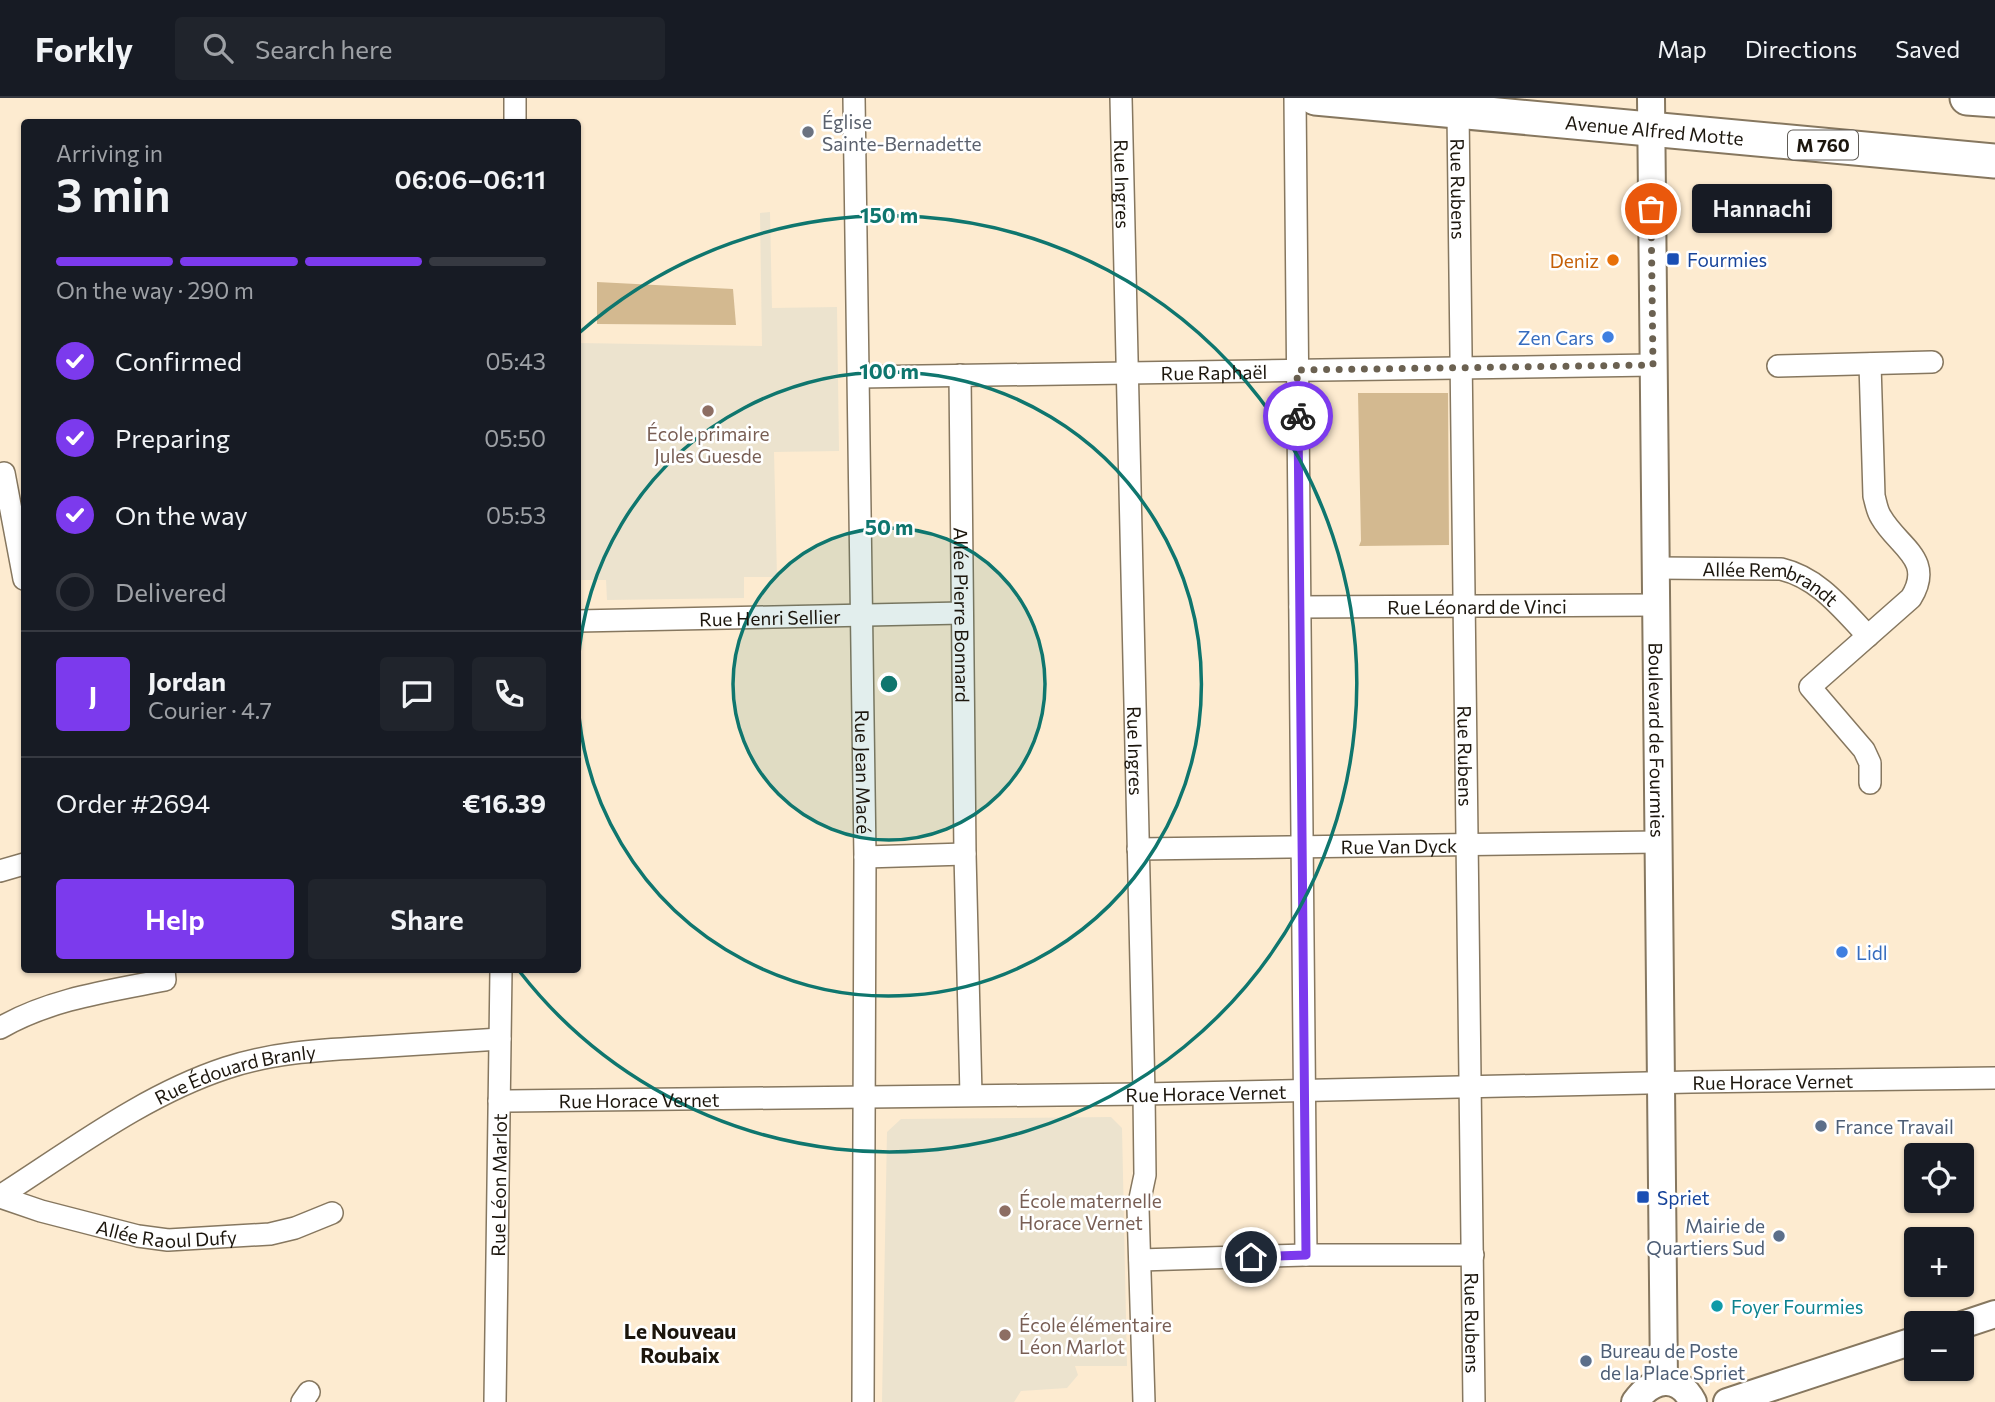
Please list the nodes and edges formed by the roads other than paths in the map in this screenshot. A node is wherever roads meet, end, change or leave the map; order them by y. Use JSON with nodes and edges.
{"nodes":[{"id":1,"x":515,"y":98,"type":"edge"},
{"id":2,"x":854,"y":98,"type":"edge"},
{"id":3,"x":1121,"y":98,"type":"edge"},
{"id":4,"x":1295,"y":98,"type":"edge"},
{"id":5,"x":1315,"y":98,"type":"edge"},
{"id":6,"x":1967,"y":98,"type":"edge"},
{"id":7,"x":1995,"y":100,"type":"edge"},
{"id":8,"x":1458,"y":112,"type":"junction"},
{"id":9,"x":1651,"y":114,"type":"edge"},
{"id":10,"x":515,"y":119,"type":"edge"},
{"id":11,"x":1995,"y":161,"type":"edge"},
{"id":12,"x":1933,"y":362,"type":"dead end"},
{"id":13,"x":1870,"y":364,"type":"junction"},
{"id":14,"x":1653,"y":365,"type":"junction"},
{"id":15,"x":1778,"y":366,"type":"dead end"},
{"id":16,"x":1461,"y":367,"type":"junction"},
{"id":17,"x":1297,"y":370,"type":"junction"},
{"id":18,"x":1127,"y":372,"type":"junction"},
{"id":19,"x":960,"y":375,"type":"junction"},
{"id":20,"x":859,"y":377,"type":"junction"},
{"id":21,"x":9,"y":472,"type":"edge"},
{"id":22,"x":21,"y":558,"type":"edge"},
{"id":23,"x":1655,"y":568,"type":"junction"},
{"id":24,"x":1464,"y":606,"type":"junction"},
{"id":25,"x":1656,"y":606,"type":"junction"},
{"id":26,"x":1300,"y":607,"type":"junction"},
{"id":27,"x":962,"y":613,"type":"junction"},
{"id":28,"x":860,"y":616,"type":"junction"},
{"id":29,"x":581,"y":621,"type":"edge"},
{"id":30,"x":1868,"y":636,"type":"junction"},
{"id":31,"x":1870,"y":783,"type":"dead end"},
{"id":32,"x":1658,"y":842,"type":"junction"},
{"id":33,"x":1467,"y":845,"type":"junction"},
{"id":34,"x":1302,"y":847,"type":"junction"},
{"id":35,"x":1138,"y":849,"type":"junction"},
{"id":36,"x":965,"y":854,"type":"junction"},
{"id":37,"x":865,"y":857,"type":"junction"},
{"id":38,"x":21,"y":865,"type":"edge"},
{"id":39,"x":0,"y":871,"type":"edge"},
{"id":40,"x":164,"y":973,"type":"edge"},
{"id":41,"x":501,"y":973,"type":"edge"},
{"id":42,"x":0,"y":1028,"type":"edge"},
{"id":43,"x":500,"y":1039,"type":"junction"},
{"id":44,"x":1995,"y":1078,"type":"edge"},
{"id":45,"x":1661,"y":1083,"type":"junction"},
{"id":46,"x":1471,"y":1087,"type":"junction"},
{"id":47,"x":1304,"y":1089,"type":"junction"},
{"id":48,"x":1144,"y":1094,"type":"junction"},
{"id":49,"x":971,"y":1095,"type":"junction"},
{"id":50,"x":864,"y":1097,"type":"junction"},
{"id":51,"x":499,"y":1101,"type":"junction"},
{"id":52,"x":0,"y":1196,"type":"edge"},
{"id":53,"x":332,"y":1213,"type":"dead end"},
{"id":54,"x":1306,"y":1255,"type":"junction"},
{"id":55,"x":1473,"y":1255,"type":"junction"},
{"id":56,"x":1140,"y":1260,"type":"junction"},
{"id":57,"x":1995,"y":1314,"type":"edge"},
{"id":58,"x":1974,"y":1321,"type":"edge"},
{"id":59,"x":1904,"y":1344,"type":"edge"},
{"id":60,"x":1664,"y":1381,"type":"junction"},
{"id":61,"x":495,"y":1402,"type":"edge"},
{"id":62,"x":863,"y":1402,"type":"edge"},
{"id":63,"x":1144,"y":1402,"type":"edge"},
{"id":64,"x":1475,"y":1402,"type":"edge"},
{"id":65,"x":1635,"y":1402,"type":"edge"},
{"id":66,"x":1693,"y":1402,"type":"edge"},
{"id":67,"x":1727,"y":1402,"type":"edge"}],
"edges":[{"from":1,"to":10,"type":"street"},
{"from":2,"to":20,"type":"street","name":"Rue Jean Macé"},
{"from":3,"to":18,"type":"street","name":"Rue Ingres"},
{"from":4,"to":17,"type":"street"},
{"from":5,"to":8,"type":"main road","name":"Avenue Alfred Motte","number":"M 760"},
{"from":6,"to":7,"type":"main road"},
{"from":8,"to":9,"type":"main road","name":"Avenue Alfred Motte","number":"M 760"},
{"from":8,"to":16,"type":"street","name":"Rue Rubens"},
{"from":9,"to":11,"type":"main road","name":"Avenue Alfred Motte","number":"M 760"},
{"from":9,"to":14,"type":"street","name":"Boulevard de Fourmies"},
{"from":12,"to":13,"type":"street"},
{"from":13,"to":15,"type":"street"},
{"from":13,"to":30,"type":"street"},
{"from":14,"to":16,"type":"street","name":"Rue Raphaël"},
{"from":14,"to":23,"type":"street","name":"Boulevard de Fourmies"},
{"from":16,"to":17,"type":"street","name":"Rue Raphaël"},
{"from":16,"to":24,"type":"street","name":"Rue Rubens"},
{"from":17,"to":18,"type":"street","name":"Rue Raphaël"},
{"from":17,"to":26,"type":"street"},
{"from":18,"to":19,"type":"street","name":"Rue Raphaël"},
{"from":18,"to":35,"type":"street","name":"Rue Ingres"},
{"from":19,"to":20,"type":"street","name":"Rue Raphaël"},
{"from":19,"to":27,"type":"street","name":"Allée Pierre Bonnard"},
{"from":20,"to":28,"type":"street","name":"Rue Jean Macé"},
{"from":21,"to":22,"type":"street"},
{"from":23,"to":25,"type":"street","name":"Boulevard de Fourmies"},
{"from":23,"to":30,"type":"street","name":"Allée Rembrandt"},
{"from":24,"to":25,"type":"street","name":"Rue Léonard de Vinci"},
{"from":24,"to":26,"type":"street","name":"Rue Léonard de Vinci"},
{"from":24,"to":33,"type":"street","name":"Rue Rubens"},
{"from":25,"to":32,"type":"street","name":"Boulevard de Fourmies"},
{"from":26,"to":34,"type":"street"},
{"from":27,"to":28,"type":"street","name":"Rue Henri Sellier"},
{"from":27,"to":36,"type":"street","name":"Allée Pierre Bonnard"},
{"from":28,"to":29,"type":"street","name":"Rue Henri Sellier"},
{"from":28,"to":37,"type":"street","name":"Rue Jean Macé"},
{"from":30,"to":31,"type":"street"},
{"from":32,"to":33,"type":"street","name":"Rue Van Dyck"},
{"from":32,"to":45,"type":"street","name":"Boulevard de Fourmies"},
{"from":33,"to":34,"type":"street","name":"Rue Van Dyck"},
{"from":33,"to":46,"type":"street","name":"Rue Rubens"},
{"from":34,"to":35,"type":"street","name":"Rue Van Dyck"},
{"from":34,"to":47,"type":"street"},
{"from":35,"to":48,"type":"street","name":"Rue Ingres"},
{"from":36,"to":37,"type":"street"},
{"from":36,"to":49,"type":"street","name":"Allée Pierre Bonnard"},
{"from":37,"to":50,"type":"street","name":"Rue Jean Macé"},
{"from":38,"to":39,"type":"street"},
{"from":40,"to":42,"type":"street"},
{"from":41,"to":43,"type":"street","name":"Rue Léon Marlot"},
{"from":43,"to":51,"type":"street","name":"Rue Léon Marlot"},
{"from":43,"to":52,"type":"street","name":"Rue Édouard Branly"},
{"from":44,"to":45,"type":"street","name":"Rue Horace Vernet"},
{"from":45,"to":46,"type":"street","name":"Rue Horace Vernet"},
{"from":45,"to":60,"type":"street","name":"Boulevard de Fourmies"},
{"from":46,"to":47,"type":"street","name":"Rue Horace Vernet"},
{"from":46,"to":55,"type":"street","name":"Rue Rubens"},
{"from":47,"to":48,"type":"street","name":"Rue Horace Vernet"},
{"from":47,"to":54,"type":"street"},
{"from":48,"to":49,"type":"street","name":"Rue Horace Vernet"},
{"from":48,"to":56,"type":"street","name":"Rue Ingres"},
{"from":49,"to":50,"type":"street","name":"Rue Horace Vernet"},
{"from":50,"to":51,"type":"street","name":"Rue Horace Vernet"},
{"from":50,"to":62,"type":"street","name":"Rue Jean Macé"},
{"from":51,"to":61,"type":"street","name":"Rue Léon Marlot"},
{"from":52,"to":53,"type":"street","name":"Allée Raoul Dufy"},
{"from":54,"to":55,"type":"street"},
{"from":54,"to":56,"type":"street"},
{"from":55,"to":64,"type":"street","name":"Rue Rubens"},
{"from":56,"to":63,"type":"street","name":"Rue Ingres"},
{"from":57,"to":58,"type":"street"},
{"from":59,"to":67,"type":"street"},
{"from":60,"to":65,"type":"street"},
{"from":60,"to":66,"type":"street"}]}
